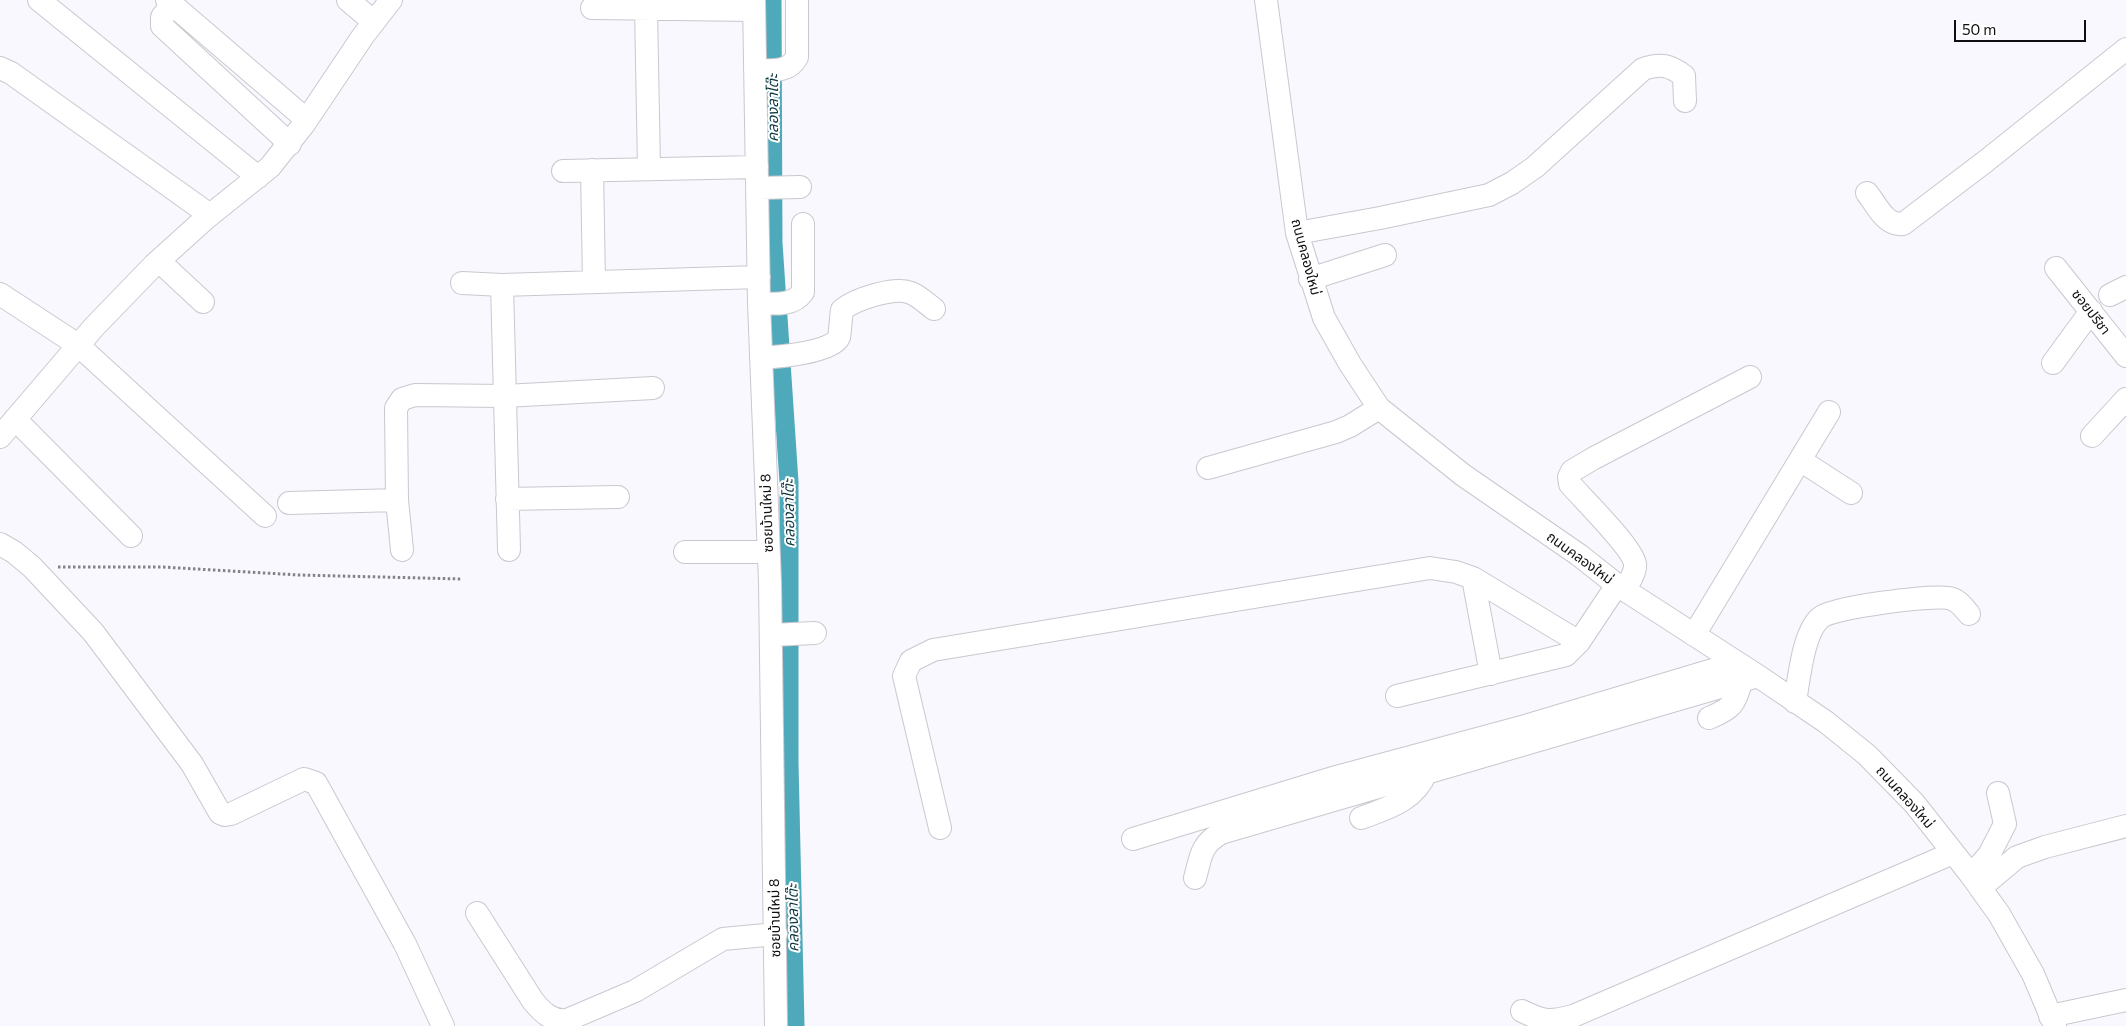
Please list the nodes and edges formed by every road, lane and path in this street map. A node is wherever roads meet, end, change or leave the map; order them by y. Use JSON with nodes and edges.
{"nodes":[{"id":1,"x":39,"y":0,"type":"edge"},
{"id":2,"x":348,"y":0,"type":"edge"},
{"id":3,"x":391,"y":0,"type":"edge"},
{"id":4,"x":797,"y":0,"type":"edge"},
{"id":5,"x":1266,"y":0,"type":"edge"},
{"id":6,"x":169,"y":2,"type":"edge"},
{"id":7,"x":754,"y":5,"type":"edge"},
{"id":8,"x":592,"y":8,"type":"dead end"},
{"id":9,"x":646,"y":8,"type":"junction"},
{"id":10,"x":374,"y":22,"type":"junction"},
{"id":11,"x":2126,"y":49,"type":"edge"},
{"id":12,"x":0,"y":68,"type":"edge"},
{"id":13,"x":770,"y":70,"type":"junction"},
{"id":14,"x":1685,"y":101,"type":"dead end"},
{"id":15,"x":307,"y":120,"type":"junction"},
{"id":16,"x":290,"y":144,"type":"junction"},
{"id":17,"x":649,"y":169,"type":"junction"},
{"id":18,"x":592,"y":170,"type":"junction"},
{"id":19,"x":563,"y":171,"type":"dead end"},
{"id":20,"x":258,"y":177,"type":"junction"},
{"id":21,"x":773,"y":183,"type":"junction"},
{"id":22,"x":1868,"y":192,"type":"dead end"},
{"id":23,"x":210,"y":215,"type":"junction"},
{"id":24,"x":803,"y":224,"type":"dead end"},
{"id":25,"x":1297,"y":233,"type":"junction"},
{"id":26,"x":1384,"y":255,"type":"dead end"},
{"id":27,"x":159,"y":261,"type":"junction"},
{"id":28,"x":2056,"y":268,"type":"dead end"},
{"id":29,"x":759,"y":277,"type":"junction"},
{"id":30,"x":1310,"y":279,"type":"junction"},
{"id":31,"x":594,"y":282,"type":"junction"},
{"id":32,"x":462,"y":283,"type":"dead end"},
{"id":33,"x":502,"y":285,"type":"junction"},
{"id":34,"x":0,"y":294,"type":"edge"},
{"id":35,"x":203,"y":302,"type":"dead end"},
{"id":36,"x":772,"y":303,"type":"junction"},
{"id":37,"x":934,"y":309,"type":"dead end"},
{"id":38,"x":2091,"y":311,"type":"junction"},
{"id":39,"x":78,"y":345,"type":"junction"},
{"id":40,"x":2126,"y":356,"type":"edge"},
{"id":41,"x":775,"y":357,"type":"junction"},
{"id":42,"x":2053,"y":363,"type":"dead end"},
{"id":43,"x":1750,"y":377,"type":"dead end"},
{"id":44,"x":653,"y":388,"type":"dead end"},
{"id":45,"x":505,"y":396,"type":"junction"},
{"id":46,"x":2126,"y":399,"type":"edge"},
{"id":47,"x":1379,"y":408,"type":"junction"},
{"id":48,"x":1829,"y":412,"type":"dead end"},
{"id":49,"x":15,"y":419,"type":"junction"},
{"id":50,"x":2092,"y":436,"type":"dead end"},
{"id":51,"x":0,"y":437,"type":"edge"},
{"id":52,"x":1800,"y":460,"type":"junction"},
{"id":53,"x":1208,"y":468,"type":"dead end"},
{"id":54,"x":1851,"y":493,"type":"dead end"},
{"id":55,"x":618,"y":497,"type":"dead end"},
{"id":56,"x":507,"y":499,"type":"junction"},
{"id":57,"x":397,"y":500,"type":"junction"},
{"id":58,"x":289,"y":503,"type":"dead end"},
{"id":59,"x":265,"y":516,"type":"dead end"},
{"id":60,"x":131,"y":536,"type":"dead end"},
{"id":61,"x":0,"y":544,"type":"edge"},
{"id":62,"x":402,"y":550,"type":"dead end"},
{"id":63,"x":510,"y":550,"type":"dead end"},
{"id":64,"x":685,"y":552,"type":"dead end"},
{"id":65,"x":768,"y":552,"type":"junction"},
{"id":66,"x":32,"y":567,"type":"junction"},
{"id":67,"x":1473,"y":578,"type":"junction"},
{"id":68,"x":462,"y":579,"type":"dead end"},
{"id":69,"x":1621,"y":587,"type":"junction"},
{"id":70,"x":1969,"y":614,"type":"dead end"},
{"id":71,"x":1694,"y":635,"type":"junction"},
{"id":72,"x":1579,"y":642,"type":"junction"},
{"id":73,"x":1745,"y":673,"type":"junction"},
{"id":74,"x":1491,"y":674,"type":"junction"},
{"id":75,"x":1397,"y":696,"type":"dead end"},
{"id":76,"x":1795,"y":702,"type":"junction"},
{"id":77,"x":1709,"y":718,"type":"dead end"},
{"id":78,"x":1426,"y":773,"type":"junction"},
{"id":79,"x":1998,"y":793,"type":"dead end"},
{"id":80,"x":1361,"y":818,"type":"dead end"},
{"id":81,"x":2126,"y":826,"type":"edge"},
{"id":82,"x":940,"y":828,"type":"dead end"},
{"id":83,"x":1133,"y":839,"type":"dead end"},
{"id":84,"x":1953,"y":853,"type":"junction"},
{"id":85,"x":1195,"y":878,"type":"dead end"},
{"id":86,"x":1976,"y":882,"type":"junction"},
{"id":87,"x":477,"y":913,"type":"dead end"},
{"id":88,"x":776,"y":934,"type":"junction"},
{"id":89,"x":2126,"y":1000,"type":"edge"},
{"id":90,"x":1522,"y":1011,"type":"dead end"},
{"id":91,"x":2053,"y":1021,"type":"edge"},
{"id":92,"x":443,"y":1026,"type":"edge"},
{"id":93,"x":776,"y":1026,"type":"edge"}],
"edges":[{"from":1,"to":20,"type":"street"},
{"from":2,"to":10,"type":"street"},
{"from":3,"to":10,"type":"street"},
{"from":4,"to":13,"type":"street"},
{"from":5,"to":25,"type":"street","name":"ถนนคลองใหม่"},
{"from":6,"to":15,"type":"street"},
{"from":6,"to":16,"type":"street"},
{"from":7,"to":9,"type":"street"},
{"from":7,"to":13,"type":"street","name":"ซอยบ้านใหม่ 8"},
{"from":8,"to":9,"type":"street"},
{"from":9,"to":17,"type":"street"},
{"from":10,"to":15,"type":"street"},
{"from":11,"to":22,"type":"street"},
{"from":12,"to":23,"type":"street"},
{"from":13,"to":21,"type":"street","name":"ซอยบ้านใหม่ 8"},
{"from":14,"to":25,"type":"street"},
{"from":15,"to":16,"type":"street"},
{"from":16,"to":20,"type":"street"},
{"from":17,"to":18,"type":"street"},
{"from":17,"to":21,"type":"street"},
{"from":18,"to":19,"type":"street"},
{"from":18,"to":31,"type":"street"},
{"from":20,"to":23,"type":"street"},
{"from":21,"to":29,"type":"street","name":"ซอยบ้านใหม่ 8"},
{"from":23,"to":27,"type":"street"},
{"from":24,"to":36,"type":"street"},
{"from":25,"to":30,"type":"street","name":"ถนนคลองใหม่"},
{"from":26,"to":30,"type":"street"},
{"from":27,"to":35,"type":"street"},
{"from":27,"to":39,"type":"street"},
{"from":28,"to":38,"type":"street","name":"ซอยปรีชา"},
{"from":29,"to":31,"type":"street"},
{"from":29,"to":36,"type":"street","name":"ซอยบ้านใหม่ 8"},
{"from":30,"to":47,"type":"street","name":"ถนนคลองใหม่"},
{"from":31,"to":33,"type":"street"},
{"from":32,"to":33,"type":"street"},
{"from":33,"to":45,"type":"street"},
{"from":34,"to":39,"type":"street"},
{"from":36,"to":41,"type":"street","name":"ซอยบ้านใหม่ 8"},
{"from":37,"to":41,"type":"street"},
{"from":38,"to":40,"type":"street","name":"ซอยปรีชา"},
{"from":38,"to":42,"type":"street"},
{"from":39,"to":49,"type":"street"},
{"from":39,"to":59,"type":"street"},
{"from":41,"to":65,"type":"street","name":"ซอยบ้านใหม่ 8"},
{"from":43,"to":69,"type":"street"},
{"from":44,"to":45,"type":"street"},
{"from":45,"to":56,"type":"street"},
{"from":45,"to":57,"type":"street"},
{"from":46,"to":50,"type":"street"},
{"from":47,"to":53,"type":"street"},
{"from":47,"to":69,"type":"street","name":"ถนนคลองใหม่"},
{"from":48,"to":52,"type":"street"},
{"from":49,"to":51,"type":"street"},
{"from":49,"to":60,"type":"street"},
{"from":52,"to":54,"type":"street"},
{"from":52,"to":71,"type":"street"},
{"from":55,"to":56,"type":"street"},
{"from":56,"to":63,"type":"street"},
{"from":57,"to":58,"type":"street"},
{"from":57,"to":62,"type":"street"},
{"from":61,"to":66,"type":"street"},
{"from":64,"to":65,"type":"street"},
{"from":65,"to":88,"type":"street","name":"ซอยบ้านใหม่ 8"},
{"from":66,"to":68,"type":"path"},
{"from":66,"to":92,"type":"street"},
{"from":67,"to":72,"type":"street"},
{"from":67,"to":74,"type":"street"},
{"from":67,"to":82,"type":"street"},
{"from":69,"to":71,"type":"street","name":"ถนนคลองใหม่"},
{"from":69,"to":72,"type":"street"},
{"from":70,"to":76,"type":"street"},
{"from":71,"to":73,"type":"street","name":"ถนนคลองใหม่"},
{"from":72,"to":74,"type":"street"},
{"from":73,"to":76,"type":"street","name":"ถนนคลองใหม่"},
{"from":73,"to":77,"type":"street"},
{"from":73,"to":78,"type":"street"},
{"from":73,"to":83,"type":"street"},
{"from":74,"to":75,"type":"street"},
{"from":76,"to":84,"type":"street","name":"ถนนคลองใหม่"},
{"from":78,"to":80,"type":"street"},
{"from":78,"to":85,"type":"street"},
{"from":79,"to":86,"type":"street"},
{"from":81,"to":86,"type":"street"},
{"from":84,"to":86,"type":"street","name":"ถนนคลองใหม่"},
{"from":84,"to":90,"type":"street"},
{"from":86,"to":91,"type":"street","name":"ถนนคลองใหม่"},
{"from":87,"to":88,"type":"street"},
{"from":88,"to":93,"type":"street","name":"ซอยบ้านใหม่ 8"},
{"from":89,"to":91,"type":"street"}]}
